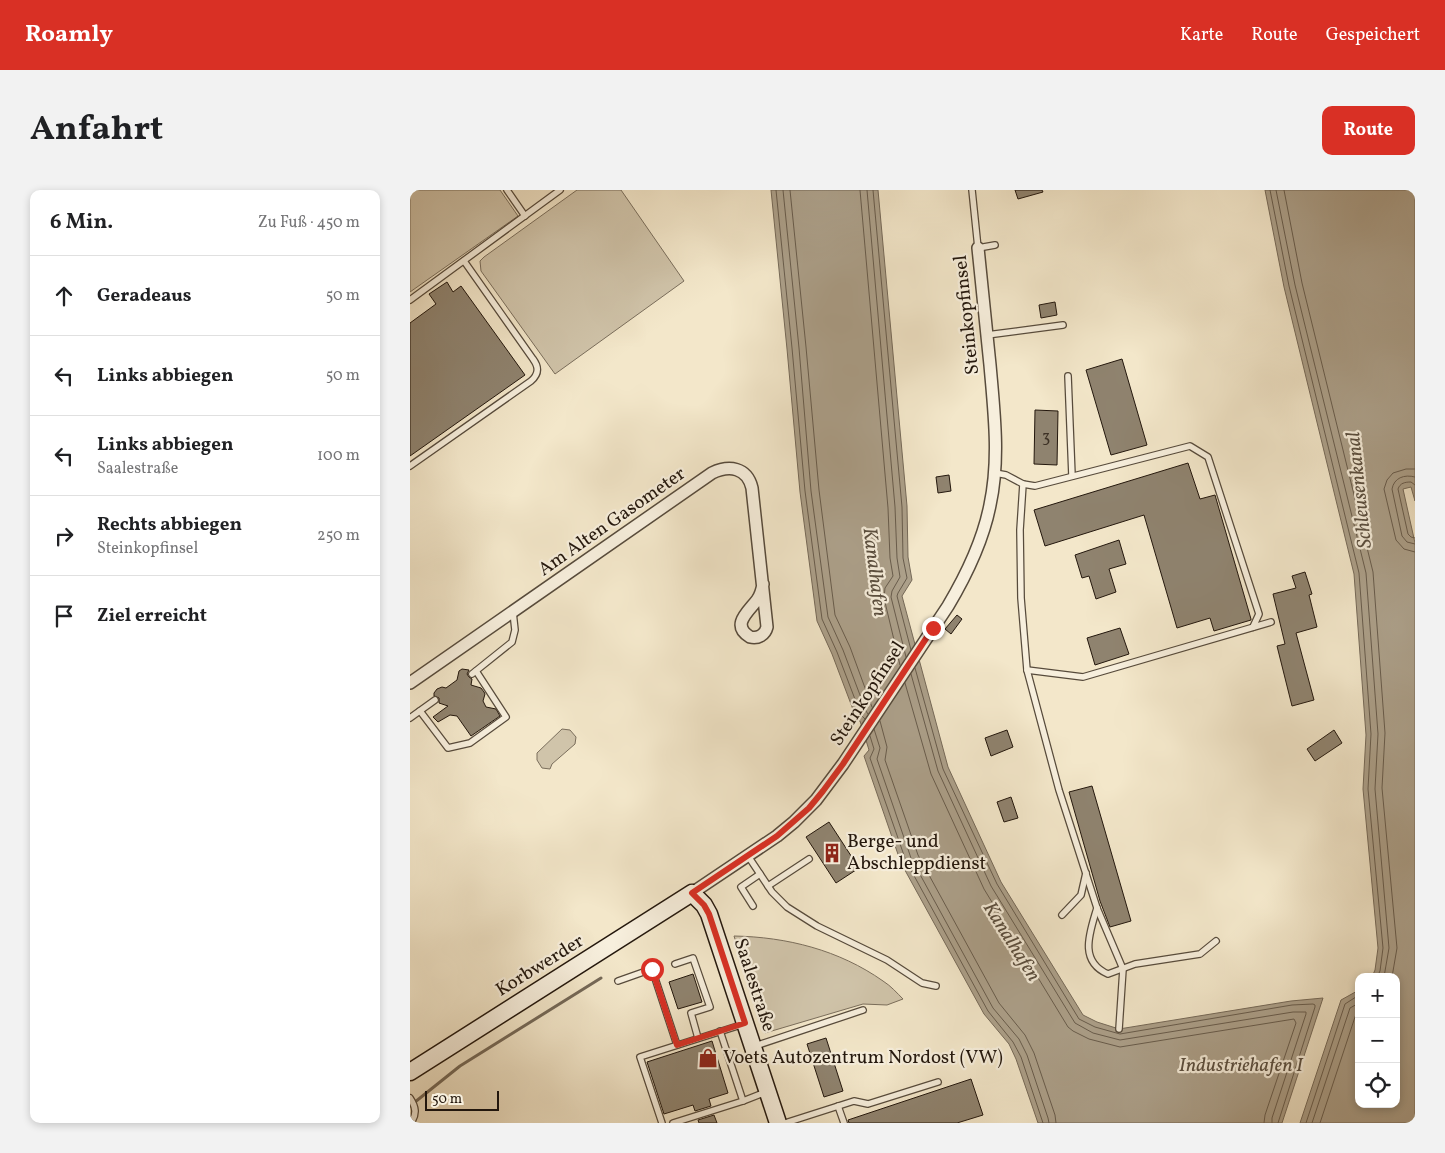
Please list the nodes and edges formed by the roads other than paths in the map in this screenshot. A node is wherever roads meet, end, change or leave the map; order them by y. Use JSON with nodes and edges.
{"nodes":[{"id":1,"x":507,"y":190,"type":"edge"},
{"id":2,"x":560,"y":190,"type":"edge"},
{"id":3,"x":972,"y":190,"type":"edge"},
{"id":4,"x":525,"y":216,"type":"junction"},
{"id":5,"x":995,"y":245,"type":"dead end"},
{"id":6,"x":978,"y":248,"type":"junction"},
{"id":7,"x":464,"y":261,"type":"junction"},
{"id":8,"x":410,"y":300,"type":"edge"},
{"id":9,"x":1063,"y":325,"type":"dead end"},
{"id":10,"x":987,"y":335,"type":"junction"},
{"id":11,"x":1068,"y":376,"type":"dead end"},
{"id":12,"x":410,"y":466,"type":"edge"},
{"id":13,"x":995,"y":473,"type":"junction"},
{"id":14,"x":1072,"y":476,"type":"junction"},
{"id":15,"x":1023,"y":484,"type":"junction"},
{"id":16,"x":763,"y":584,"type":"dead end"},
{"id":17,"x":513,"y":612,"type":"junction"},
{"id":18,"x":1271,"y":622,"type":"dead end"},
{"id":19,"x":1253,"y":627,"type":"junction"},
{"id":20,"x":1027,"y":670,"type":"junction"},
{"id":21,"x":410,"y":684,"type":"edge"},
{"id":22,"x":435,"y":700,"type":"dead end"},
{"id":23,"x":420,"y":711,"type":"junction"},
{"id":24,"x":410,"y":718,"type":"edge"},
{"id":25,"x":748,"y":856,"type":"junction"},
{"id":26,"x":809,"y":859,"type":"dead end"},
{"id":27,"x":1086,"y":872,"type":"junction"},
{"id":28,"x":760,"y":874,"type":"junction"},
{"id":29,"x":768,"y":886,"type":"junction"},
{"id":30,"x":692,"y":893,"type":"junction"},
{"id":31,"x":753,"y":906,"type":"dead end"},
{"id":32,"x":1097,"y":908,"type":"junction"},
{"id":33,"x":1062,"y":915,"type":"dead end"},
{"id":34,"x":1216,"y":941,"type":"dead end"},
{"id":35,"x":675,"y":964,"type":"dead end"},
{"id":36,"x":1122,"y":968,"type":"junction"},
{"id":37,"x":618,"y":981,"type":"dead end"},
{"id":38,"x":936,"y":986,"type":"dead end"},
{"id":39,"x":863,"y":1010,"type":"dead end"},
{"id":40,"x":745,"y":1023,"type":"junction"},
{"id":41,"x":1119,"y":1029,"type":"dead end"},
{"id":42,"x":720,"y":1031,"type":"junction"},
{"id":43,"x":698,"y":1038,"type":"junction"},
{"id":44,"x":677,"y":1045,"type":"junction"},
{"id":45,"x":753,"y":1047,"type":"junction"},
{"id":46,"x":410,"y":1072,"type":"edge"},
{"id":47,"x":938,"y":1082,"type":"dead end"},
{"id":48,"x":768,"y":1092,"type":"junction"},
{"id":49,"x":412,"y":1101,"type":"edge"},
{"id":50,"x":743,"y":1101,"type":"junction"},
{"id":51,"x":838,"y":1106,"type":"junction"},
{"id":52,"x":805,"y":1120,"type":"edge"},
{"id":53,"x":411,"y":1123,"type":"edge"},
{"id":54,"x":662,"y":1123,"type":"edge"},
{"id":55,"x":673,"y":1123,"type":"edge"},
{"id":56,"x":778,"y":1123,"type":"edge"},
{"id":57,"x":785,"y":1123,"type":"edge"},
{"id":58,"x":844,"y":1123,"type":"edge"}],
"edges":[{"from":1,"to":4,"type":"lane"},
{"from":2,"to":4,"type":"lane"},
{"from":3,"to":6,"type":"lane","name":"Steinkopfinsel"},
{"from":4,"to":7,"type":"lane"},
{"from":5,"to":6,"type":"lane"},
{"from":6,"to":10,"type":"street","name":"Steinkopfinsel"},
{"from":7,"to":8,"type":"lane"},
{"from":7,"to":12,"type":"lane"},
{"from":9,"to":10,"type":"lane"},
{"from":10,"to":13,"type":"street","name":"Steinkopfinsel"},
{"from":11,"to":14,"type":"lane"},
{"from":13,"to":15,"type":"lane"},
{"from":13,"to":25,"type":"street","name":"Steinkopfinsel"},
{"from":14,"to":15,"type":"lane"},
{"from":14,"to":19,"type":"lane"},
{"from":15,"to":20,"type":"lane"},
{"from":16,"to":17,"type":"street","name":"Am Alten Gasometer"},
{"from":17,"to":21,"type":"street","name":"Am Alten Gasometer"},
{"from":17,"to":23,"type":"lane"},
{"from":18,"to":19,"type":"lane"},
{"from":19,"to":20,"type":"lane"},
{"from":20,"to":27,"type":"lane"},
{"from":22,"to":23,"type":"lane"},
{"from":23,"to":24,"type":"lane"},
{"from":25,"to":28,"type":"lane"},
{"from":25,"to":30,"type":"street","name":"Steinkopfinsel"},
{"from":26,"to":29,"type":"lane"},
{"from":27,"to":32,"type":"lane"},
{"from":27,"to":33,"type":"lane"},
{"from":28,"to":29,"type":"lane"},
{"from":28,"to":31,"type":"lane"},
{"from":29,"to":38,"type":"lane"},
{"from":30,"to":40,"type":"main road","name":"Saalestraße"},
{"from":30,"to":46,"type":"main road","name":"Korbwerder"},
{"from":32,"to":36,"type":"lane"},
{"from":32,"to":36,"type":"lane"},
{"from":34,"to":36,"type":"lane"},
{"from":35,"to":43,"type":"lane"},
{"from":36,"to":41,"type":"lane"},
{"from":37,"to":44,"type":"lane"},
{"from":39,"to":45,"type":"lane"},
{"from":40,"to":42,"type":"lane"},
{"from":40,"to":45,"type":"main road","name":"Saalestraße"},
{"from":42,"to":43,"type":"lane"},
{"from":42,"to":50,"type":"lane"},
{"from":43,"to":44,"type":"lane"},
{"from":44,"to":54,"type":"lane"},
{"from":45,"to":48,"type":"main road","name":"Saalestraße"},
{"from":47,"to":51,"type":"lane"},
{"from":48,"to":50,"type":"lane"},
{"from":48,"to":56,"type":"main road","name":"Saalestraße"},
{"from":49,"to":53,"type":"lane"},
{"from":50,"to":55,"type":"lane"},
{"from":51,"to":52,"type":"lane"},
{"from":51,"to":58,"type":"lane"},
{"from":52,"to":57,"type":"lane"}]}
